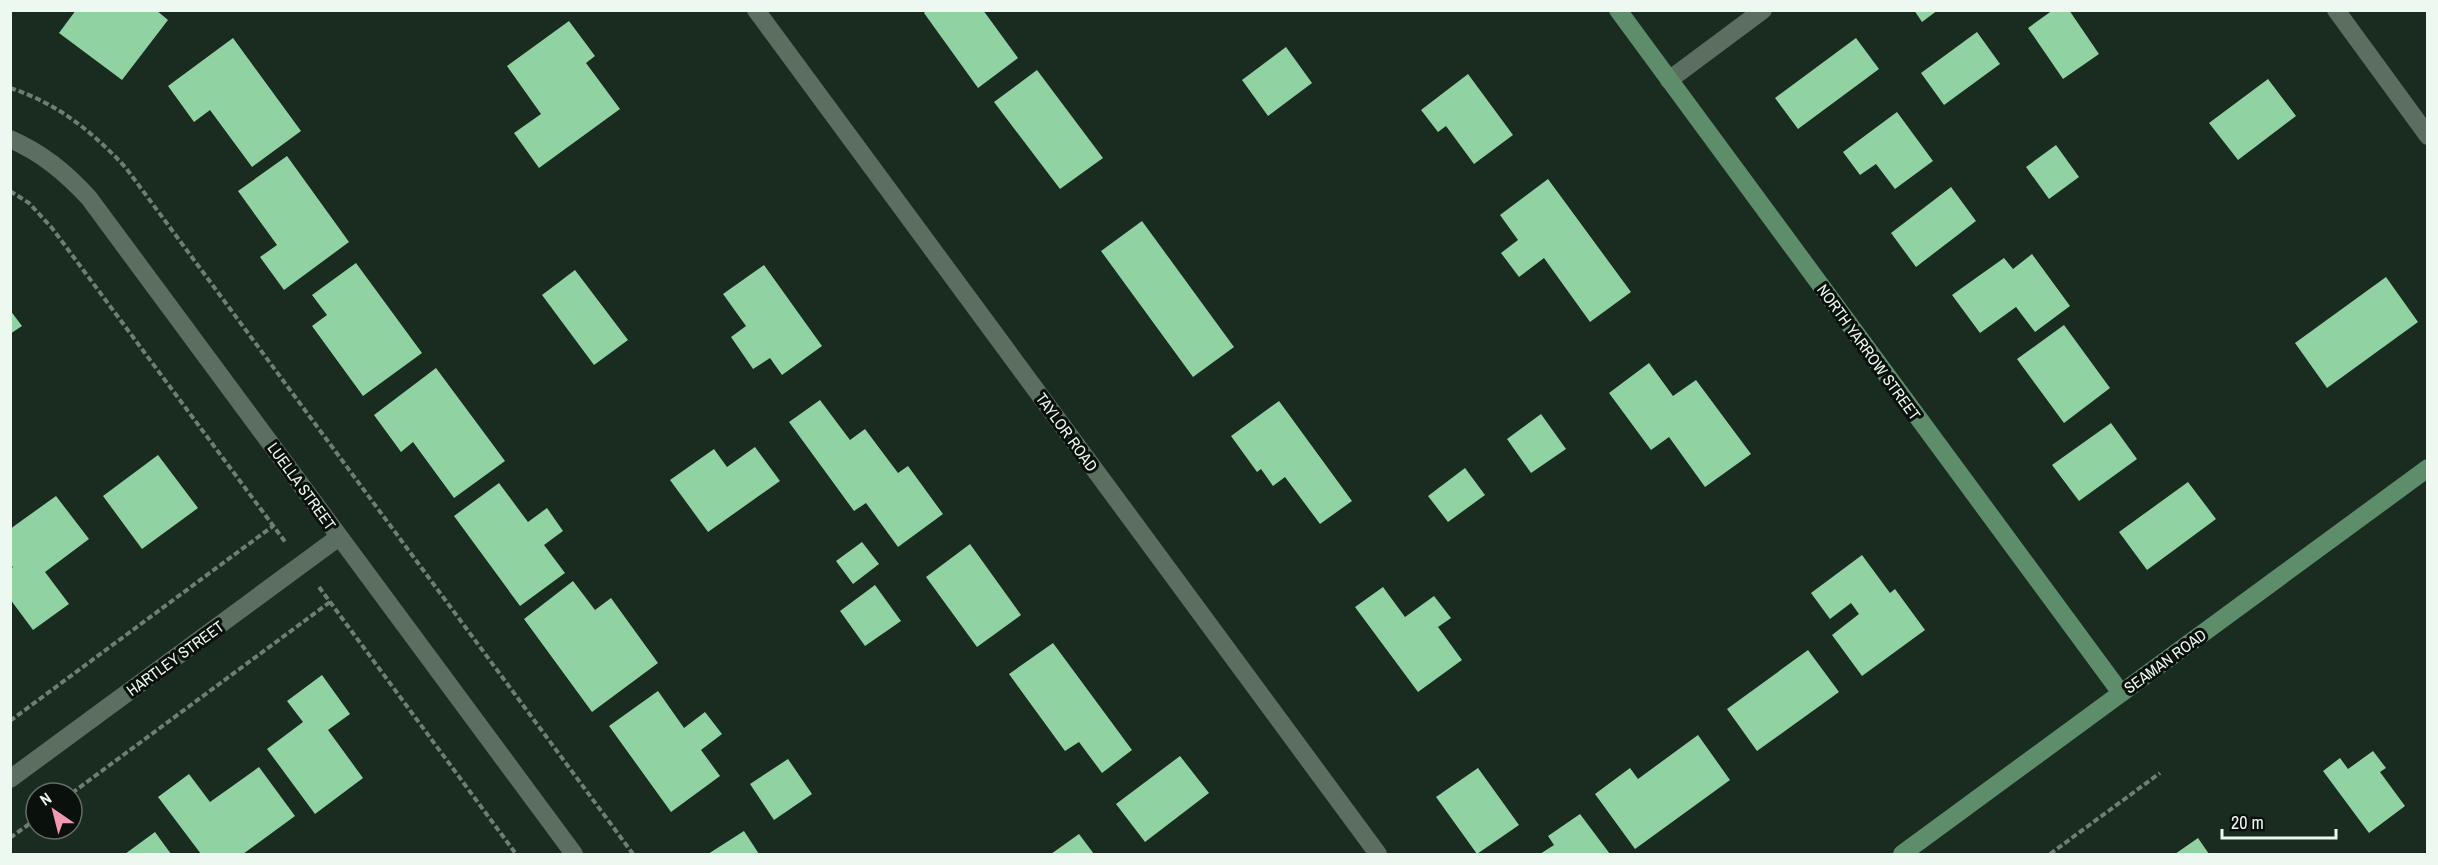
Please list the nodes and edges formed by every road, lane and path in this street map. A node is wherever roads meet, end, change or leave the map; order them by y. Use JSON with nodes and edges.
{"nodes":[{"id":1,"x":756,"y":10,"type":"edge"},
{"id":2,"x":1618,"y":10,"type":"edge"},
{"id":3,"x":1763,"y":10,"type":"edge"},
{"id":4,"x":2336,"y":10,"type":"edge"},
{"id":5,"x":1669,"y":80,"type":"junction"},
{"id":6,"x":10,"y":88,"type":"edge"},
{"id":7,"x":2427,"y":136,"type":"edge"},
{"id":8,"x":10,"y":139,"type":"edge"},
{"id":9,"x":10,"y":191,"type":"edge"},
{"id":10,"x":2427,"y":468,"type":"edge"},
{"id":11,"x":273,"y":526,"type":"junction"},
{"id":12,"x":339,"y":537,"type":"junction"},
{"id":13,"x":302,"y":564,"type":"junction"},
{"id":14,"x":330,"y":602,"type":"junction"},
{"id":15,"x":2121,"y":693,"type":"junction"},
{"id":16,"x":10,"y":721,"type":"edge"},
{"id":17,"x":2160,"y":773,"type":"dead end"},
{"id":18,"x":10,"y":780,"type":"edge"},
{"id":19,"x":84,"y":784,"type":"edge"},
{"id":20,"x":24,"y":828,"type":"edge"},
{"id":21,"x":10,"y":838,"type":"edge"},
{"id":22,"x":516,"y":855,"type":"edge"},
{"id":23,"x":574,"y":855,"type":"edge"},
{"id":24,"x":633,"y":855,"type":"edge"},
{"id":25,"x":1378,"y":855,"type":"edge"},
{"id":26,"x":1902,"y":855,"type":"edge"},
{"id":27,"x":2050,"y":855,"type":"edge"}],
"edges":[{"from":1,"to":25,"type":"street","name":"TAYLOR ROAD"},
{"from":2,"to":5,"type":"street","name":"NORTH YARROW STREET"},
{"from":3,"to":5,"type":"street"},
{"from":4,"to":7,"type":"street"},
{"from":5,"to":15,"type":"street","name":"NORTH YARROW STREET"},
{"from":6,"to":24,"type":"path"},
{"from":8,"to":12,"type":"street","name":"LUELLA STREET"},
{"from":9,"to":11,"type":"path"},
{"from":10,"to":15,"type":"street","name":"SEAMAN ROAD"},
{"from":11,"to":13,"type":"path"},
{"from":11,"to":16,"type":"path"},
{"from":12,"to":13,"type":"street","name":"HARTLEY STREET"},
{"from":12,"to":23,"type":"street","name":"LUELLA STREET"},
{"from":13,"to":14,"type":"path"},
{"from":13,"to":18,"type":"street","name":"HARTLEY STREET"},
{"from":14,"to":19,"type":"path"},
{"from":14,"to":22,"type":"path"},
{"from":15,"to":26,"type":"street","name":"SEAMAN ROAD"},
{"from":17,"to":27,"type":"path"},
{"from":20,"to":21,"type":"path"}]}
